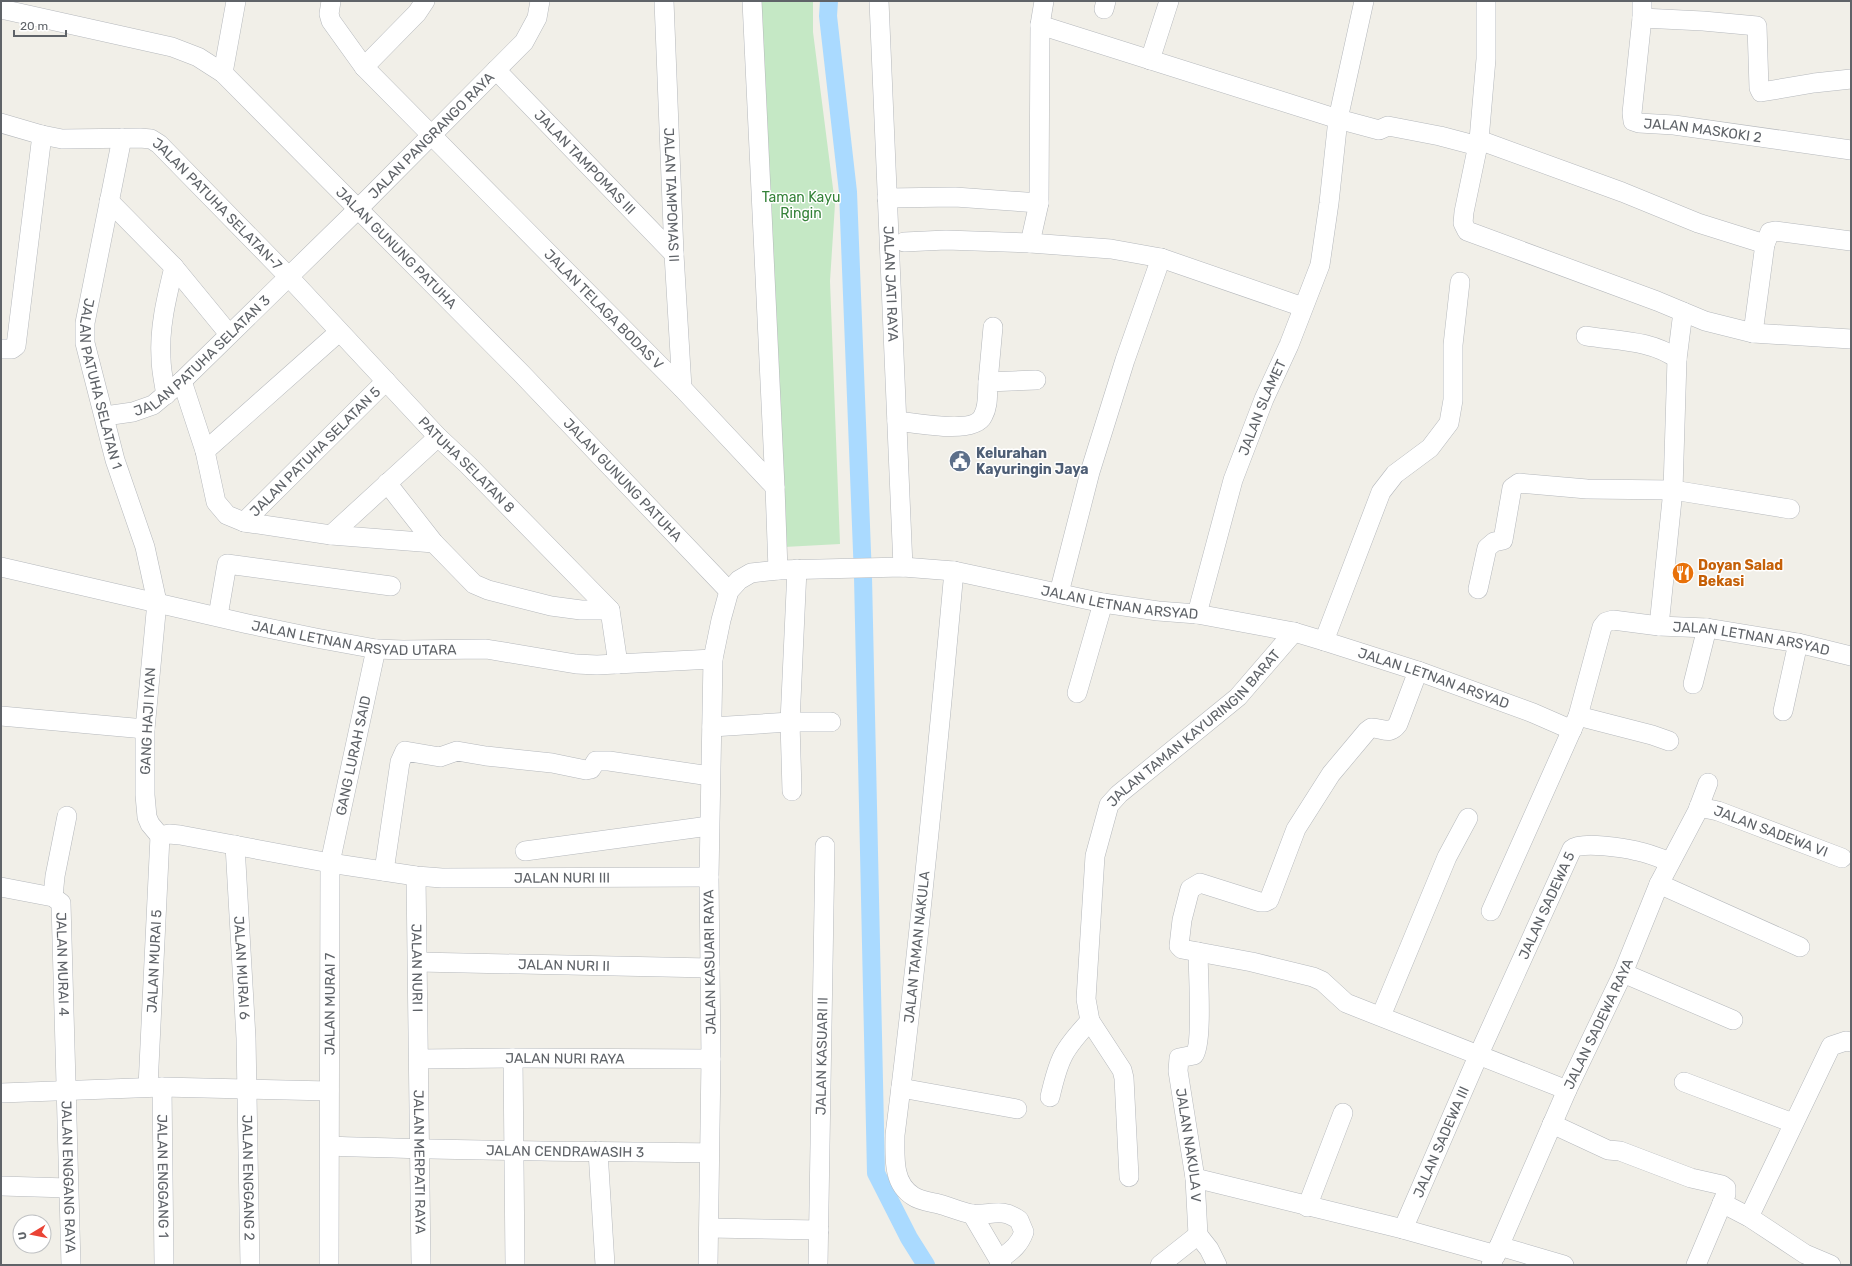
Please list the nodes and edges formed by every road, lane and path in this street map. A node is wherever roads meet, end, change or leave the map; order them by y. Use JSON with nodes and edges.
{"nodes":[{"id":1,"x":236,"y":1,"type":"edge"},
{"id":2,"x":331,"y":1,"type":"edge"},
{"id":3,"x":424,"y":1,"type":"edge"},
{"id":4,"x":540,"y":1,"type":"edge"},
{"id":5,"x":664,"y":1,"type":"edge"},
{"id":6,"x":752,"y":1,"type":"edge"},
{"id":7,"x":878,"y":1,"type":"edge"},
{"id":8,"x":1044,"y":1,"type":"edge"},
{"id":9,"x":1169,"y":1,"type":"edge"},
{"id":10,"x":1364,"y":1,"type":"edge"},
{"id":11,"x":1486,"y":1,"type":"edge"},
{"id":12,"x":1,"y":9,"type":"edge"},
{"id":13,"x":1642,"y":10,"type":"edge"},
{"id":14,"x":1040,"y":25,"type":"junction"},
{"id":15,"x":1150,"y":60,"type":"junction"},
{"id":16,"x":364,"y":66,"type":"junction"},
{"id":17,"x":496,"y":70,"type":"junction"},
{"id":18,"x":223,"y":73,"type":"junction"},
{"id":19,"x":1851,"y":79,"type":"edge"},
{"id":20,"x":1338,"y":119,"type":"junction"},
{"id":21,"x":1,"y":123,"type":"edge"},
{"id":22,"x":431,"y":134,"type":"junction"},
{"id":23,"x":42,"y":135,"type":"junction"},
{"id":24,"x":122,"y":138,"type":"junction"},
{"id":25,"x":1479,"y":143,"type":"junction"},
{"id":26,"x":1851,"y":150,"type":"edge"},
{"id":27,"x":887,"y":198,"type":"junction"},
{"id":28,"x":109,"y":201,"type":"junction"},
{"id":29,"x":1039,"y":203,"type":"junction"},
{"id":30,"x":358,"y":209,"type":"junction"},
{"id":31,"x":1851,"y":241,"type":"edge"},
{"id":32,"x":904,"y":242,"type":"dead end"},
{"id":33,"x":1030,"y":243,"type":"junction"},
{"id":34,"x":1765,"y":244,"type":"junction"},
{"id":35,"x":674,"y":254,"type":"junction"},
{"id":36,"x":1161,"y":258,"type":"junction"},
{"id":37,"x":174,"y":267,"type":"junction"},
{"id":38,"x":288,"y":276,"type":"junction"},
{"id":39,"x":1460,"y":282,"type":"dead end"},
{"id":40,"x":1303,"y":307,"type":"junction"},
{"id":41,"x":1682,"y":320,"type":"junction"},
{"id":42,"x":993,"y":327,"type":"dead end"},
{"id":43,"x":340,"y":332,"type":"junction"},
{"id":44,"x":1753,"y":333,"type":"junction"},
{"id":45,"x":229,"y":334,"type":"junction"},
{"id":46,"x":1586,"y":336,"type":"dead end"},
{"id":47,"x":1851,"y":339,"type":"edge"},
{"id":48,"x":1,"y":349,"type":"edge"},
{"id":49,"x":1677,"y":359,"type":"junction"},
{"id":50,"x":386,"y":380,"type":"junction"},
{"id":51,"x":1036,"y":380,"type":"dead end"},
{"id":52,"x":182,"y":381,"type":"junction"},
{"id":53,"x":988,"y":382,"type":"junction"},
{"id":54,"x":682,"y":388,"type":"junction"},
{"id":55,"x":166,"y":395,"type":"junction"},
{"id":56,"x":105,"y":416,"type":"junction"},
{"id":57,"x":897,"y":421,"type":"junction"},
{"id":58,"x":438,"y":437,"type":"junction"},
{"id":59,"x":205,"y":451,"type":"junction"},
{"id":60,"x":387,"y":484,"type":"junction"},
{"id":61,"x":775,"y":487,"type":"junction"},
{"id":62,"x":1673,"y":490,"type":"junction"},
{"id":63,"x":1790,"y":509,"type":"dead end"},
{"id":64,"x":244,"y":522,"type":"junction"},
{"id":65,"x":331,"y":535,"type":"junction"},
{"id":66,"x":434,"y":543,"type":"junction"},
{"id":67,"x":895,"y":566,"type":"junction"},
{"id":68,"x":1,"y":567,"type":"edge"},
{"id":69,"x":797,"y":569,"type":"junction"},
{"id":70,"x":778,"y":570,"type":"junction"},
{"id":71,"x":954,"y":571,"type":"junction"},
{"id":72,"x":391,"y":586,"type":"dead end"},
{"id":73,"x":1478,"y":589,"type":"dead end"},
{"id":74,"x":729,"y":591,"type":"junction"},
{"id":75,"x":1059,"y":593,"type":"junction"},
{"id":76,"x":157,"y":602,"type":"junction"},
{"id":77,"x":1103,"y":602,"type":"junction"},
{"id":78,"x":610,"y":610,"type":"junction"},
{"id":79,"x":1197,"y":614,"type":"junction"},
{"id":80,"x":218,"y":616,"type":"junction"},
{"id":81,"x":1659,"y":626,"type":"junction"},
{"id":82,"x":1707,"y":628,"type":"junction"},
{"id":83,"x":1294,"y":632,"type":"junction"},
{"id":84,"x":1324,"y":641,"type":"junction"},
{"id":85,"x":1798,"y":643,"type":"junction"},
{"id":86,"x":376,"y":649,"type":"junction"},
{"id":87,"x":1851,"y":656,"type":"edge"},
{"id":88,"x":713,"y":659,"type":"junction"},
{"id":89,"x":618,"y":664,"type":"junction"},
{"id":90,"x":1418,"y":671,"type":"junction"},
{"id":91,"x":1693,"y":684,"type":"dead end"},
{"id":92,"x":1078,"y":693,"type":"dead end"},
{"id":93,"x":1783,"y":711,"type":"dead end"},
{"id":94,"x":1,"y":716,"type":"edge"},
{"id":95,"x":790,"y":722,"type":"junction"},
{"id":96,"x":831,"y":722,"type":"dead end"},
{"id":97,"x":1575,"y":723,"type":"junction"},
{"id":98,"x":712,"y":727,"type":"junction"},
{"id":99,"x":145,"y":729,"type":"junction"},
{"id":100,"x":1670,"y":741,"type":"dead end"},
{"id":101,"x":710,"y":776,"type":"junction"},
{"id":102,"x":1708,"y":783,"type":"dead end"},
{"id":103,"x":792,"y":791,"type":"dead end"},
{"id":104,"x":1699,"y":807,"type":"junction"},
{"id":105,"x":67,"y":816,"type":"dead end"},
{"id":106,"x":1468,"y":818,"type":"dead end"},
{"id":107,"x":709,"y":826,"type":"junction"},
{"id":108,"x":160,"y":836,"type":"junction"},
{"id":109,"x":236,"y":845,"type":"junction"},
{"id":110,"x":825,"y":846,"type":"dead end"},
{"id":111,"x":525,"y":851,"type":"dead end"},
{"id":112,"x":1842,"y":858,"type":"dead end"},
{"id":113,"x":1670,"y":862,"type":"junction"},
{"id":114,"x":330,"y":863,"type":"junction"},
{"id":115,"x":384,"y":871,"type":"junction"},
{"id":116,"x":416,"y":876,"type":"junction"},
{"id":117,"x":709,"y":877,"type":"junction"},
{"id":118,"x":1659,"y":884,"type":"junction"},
{"id":119,"x":1,"y":887,"type":"edge"},
{"id":120,"x":52,"y":897,"type":"junction"},
{"id":121,"x":1491,"y":911,"type":"dead end"},
{"id":122,"x":1800,"y":947,"type":"dead end"},
{"id":123,"x":1198,"y":952,"type":"junction"},
{"id":124,"x":418,"y":962,"type":"junction"},
{"id":125,"x":710,"y":968,"type":"junction"},
{"id":126,"x":1623,"y":973,"type":"junction"},
{"id":127,"x":1381,"y":1016,"type":"junction"},
{"id":128,"x":1733,"y":1020,"type":"dead end"},
{"id":129,"x":1090,"y":1021,"type":"junction"},
{"id":130,"x":1851,"y":1042,"type":"edge"},
{"id":131,"x":1479,"y":1054,"type":"junction"},
{"id":132,"x":514,"y":1058,"type":"junction"},
{"id":133,"x":420,"y":1059,"type":"junction"},
{"id":134,"x":710,"y":1059,"type":"junction"},
{"id":135,"x":1684,"y":1082,"type":"dead end"},
{"id":136,"x":155,"y":1087,"type":"junction"},
{"id":137,"x":901,"y":1088,"type":"junction"},
{"id":138,"x":65,"y":1089,"type":"junction"},
{"id":139,"x":247,"y":1090,"type":"junction"},
{"id":140,"x":1567,"y":1090,"type":"junction"},
{"id":141,"x":329,"y":1091,"type":"junction"},
{"id":142,"x":1,"y":1092,"type":"edge"},
{"id":143,"x":1050,"y":1097,"type":"dead end"},
{"id":144,"x":1017,"y":1109,"type":"dead end"},
{"id":145,"x":1343,"y":1113,"type":"dead end"},
{"id":146,"x":1793,"y":1123,"type":"junction"},
{"id":147,"x":1552,"y":1124,"type":"junction"},
{"id":148,"x":330,"y":1146,"type":"junction"},
{"id":149,"x":421,"y":1150,"type":"junction"},
{"id":150,"x":514,"y":1150,"type":"junction"},
{"id":151,"x":598,"y":1151,"type":"junction"},
{"id":152,"x":708,"y":1153,"type":"junction"},
{"id":153,"x":1130,"y":1177,"type":"dead end"},
{"id":154,"x":1195,"y":1178,"type":"junction"},
{"id":155,"x":1,"y":1186,"type":"edge"},
{"id":156,"x":68,"y":1188,"type":"junction"},
{"id":157,"x":1722,"y":1203,"type":"junction"},
{"id":158,"x":1307,"y":1207,"type":"junction"},
{"id":159,"x":972,"y":1214,"type":"junction"},
{"id":160,"x":1749,"y":1217,"type":"junction"},
{"id":161,"x":709,"y":1228,"type":"junction"},
{"id":162,"x":1403,"y":1229,"type":"junction"},
{"id":163,"x":819,"y":1230,"type":"junction"},
{"id":164,"x":1198,"y":1235,"type":"junction"},
{"id":165,"x":1495,"y":1255,"type":"edge"},
{"id":166,"x":1001,"y":1262,"type":"edge"},
{"id":167,"x":71,"y":1265,"type":"edge"},
{"id":168,"x":164,"y":1265,"type":"edge"},
{"id":169,"x":250,"y":1265,"type":"edge"},
{"id":170,"x":329,"y":1265,"type":"edge"},
{"id":171,"x":421,"y":1265,"type":"edge"},
{"id":172,"x":515,"y":1265,"type":"edge"},
{"id":173,"x":605,"y":1265,"type":"edge"},
{"id":174,"x":708,"y":1265,"type":"edge"},
{"id":175,"x":818,"y":1265,"type":"edge"},
{"id":176,"x":1160,"y":1265,"type":"edge"},
{"id":177,"x":1217,"y":1265,"type":"edge"},
{"id":178,"x":1564,"y":1265,"type":"edge"},
{"id":179,"x":1696,"y":1265,"type":"edge"},
{"id":180,"x":1831,"y":1265,"type":"edge"}],
"edges":[{"from":1,"to":18,"type":"street"},
{"from":2,"to":16,"type":"street","name":"JALAN TELAGA BODAS V"},
{"from":3,"to":16,"type":"street"},
{"from":4,"to":17,"type":"street","name":"JALAN PANGRANGO RAYA"},
{"from":5,"to":35,"type":"street","name":"JALAN TAMPOMAS II"},
{"from":6,"to":61,"type":"street"},
{"from":7,"to":27,"type":"street","name":"JALAN JATI RAYA"},
{"from":8,"to":14,"type":"street"},
{"from":9,"to":15,"type":"street"},
{"from":10,"to":20,"type":"street","name":"JALAN SLAMET"},
{"from":11,"to":25,"type":"street"},
{"from":12,"to":18,"type":"street","name":"JALAN GUNUNG PATUHA"},
{"from":13,"to":19,"type":"street"},
{"from":13,"to":26,"type":"street","name":"JALAN MASKOKI 2"},
{"from":14,"to":15,"type":"street"},
{"from":14,"to":29,"type":"street"},
{"from":15,"to":20,"type":"street"},
{"from":16,"to":22,"type":"street","name":"JALAN TELAGA BODAS V"},
{"from":17,"to":22,"type":"street","name":"JALAN PANGRANGO RAYA"},
{"from":17,"to":35,"type":"street","name":"JALAN TAMPOMAS III"},
{"from":18,"to":30,"type":"street","name":"JALAN GUNUNG PATUHA"},
{"from":20,"to":25,"type":"street"},
{"from":20,"to":40,"type":"street","name":"JALAN SLAMET"},
{"from":21,"to":23,"type":"street","name":"JALAN PATUHA SELATAN-7"},
{"from":22,"to":30,"type":"street","name":"JALAN PANGRANGO RAYA"},
{"from":22,"to":54,"type":"street","name":"JALAN TELAGA BODAS V"},
{"from":23,"to":24,"type":"street","name":"JALAN PATUHA SELATAN-7"},
{"from":23,"to":48,"type":"street"},
{"from":24,"to":28,"type":"street","name":"JALAN PATUHA SELATAN 1"},
{"from":24,"to":38,"type":"street","name":"JALAN PATUHA SELATAN-7"},
{"from":25,"to":34,"type":"street"},
{"from":25,"to":41,"type":"street"},
{"from":27,"to":29,"type":"street"},
{"from":27,"to":57,"type":"street","name":"JALAN JATI RAYA"},
{"from":28,"to":37,"type":"street"},
{"from":28,"to":56,"type":"street","name":"JALAN PATUHA SELATAN 1"},
{"from":29,"to":33,"type":"street"},
{"from":30,"to":38,"type":"street","name":"JALAN PANGRANGO RAYA"},
{"from":30,"to":74,"type":"street","name":"JALAN GUNUNG PATUHA"},
{"from":31,"to":34,"type":"street"},
{"from":32,"to":33,"type":"street"},
{"from":33,"to":36,"type":"street"},
{"from":34,"to":44,"type":"street"},
{"from":35,"to":54,"type":"street","name":"JALAN TAMPOMAS II"},
{"from":36,"to":40,"type":"street"},
{"from":36,"to":75,"type":"street"},
{"from":37,"to":45,"type":"street"},
{"from":37,"to":55,"type":"street"},
{"from":38,"to":43,"type":"street","name":"PATUHA SELATAN 8"},
{"from":38,"to":45,"type":"street","name":"JALAN PATUHA SELATAN 3"},
{"from":39,"to":84,"type":"street"},
{"from":40,"to":79,"type":"street","name":"JALAN SLAMET"},
{"from":41,"to":44,"type":"street"},
{"from":41,"to":49,"type":"street"},
{"from":42,"to":53,"type":"street"},
{"from":43,"to":50,"type":"street","name":"PATUHA SELATAN 8"},
{"from":43,"to":59,"type":"street"},
{"from":44,"to":47,"type":"street"},
{"from":45,"to":52,"type":"street","name":"JALAN PATUHA SELATAN 3"},
{"from":46,"to":49,"type":"street"},
{"from":49,"to":62,"type":"street"},
{"from":50,"to":58,"type":"street","name":"PATUHA SELATAN 8"},
{"from":50,"to":64,"type":"street","name":"JALAN PATUHA SELATAN 5"},
{"from":51,"to":53,"type":"street"},
{"from":52,"to":55,"type":"street","name":"JALAN PATUHA SELATAN 3"},
{"from":52,"to":59,"type":"street"},
{"from":53,"to":57,"type":"street"},
{"from":54,"to":61,"type":"street","name":"JALAN TELAGA BODAS V"},
{"from":55,"to":56,"type":"street","name":"JALAN PATUHA SELATAN 3"},
{"from":56,"to":76,"type":"street","name":"JALAN PATUHA SELATAN 1"},
{"from":57,"to":67,"type":"street","name":"JALAN JATI RAYA"},
{"from":58,"to":60,"type":"street"},
{"from":58,"to":78,"type":"street","name":"PATUHA SELATAN 8"},
{"from":59,"to":64,"type":"street"},
{"from":60,"to":65,"type":"street"},
{"from":60,"to":66,"type":"street"},
{"from":61,"to":70,"type":"street"},
{"from":62,"to":63,"type":"street"},
{"from":62,"to":73,"type":"street"},
{"from":62,"to":81,"type":"street"},
{"from":64,"to":65,"type":"street"},
{"from":65,"to":66,"type":"street"},
{"from":66,"to":78,"type":"street"},
{"from":67,"to":69,"type":"street","name":"JALAN LETNAN ARSYAD"},
{"from":67,"to":71,"type":"street","name":"JALAN LETNAN ARSYAD"},
{"from":68,"to":76,"type":"street","name":"JALAN LETNAN ARSYAD UTARA"},
{"from":69,"to":70,"type":"street","name":"JALAN LETNAN ARSYAD"},
{"from":69,"to":95,"type":"street"},
{"from":70,"to":74,"type":"street","name":"JALAN LETNAN ARSYAD"},
{"from":71,"to":75,"type":"street","name":"JALAN LETNAN ARSYAD"},
{"from":71,"to":137,"type":"street","name":"JALAN TAMAN NAKULA"},
{"from":72,"to":80,"type":"street"},
{"from":74,"to":88,"type":"street"},
{"from":75,"to":77,"type":"street","name":"JALAN LETNAN ARSYAD"},
{"from":76,"to":80,"type":"street","name":"JALAN LETNAN ARSYAD UTARA"},
{"from":76,"to":99,"type":"street","name":"GANG HAJI IYAN"},
{"from":77,"to":79,"type":"street","name":"JALAN LETNAN ARSYAD"},
{"from":77,"to":92,"type":"street"},
{"from":78,"to":89,"type":"street"},
{"from":79,"to":83,"type":"street","name":"JALAN LETNAN ARSYAD"},
{"from":80,"to":86,"type":"street","name":"JALAN LETNAN ARSYAD UTARA"},
{"from":81,"to":82,"type":"street","name":"JALAN LETNAN ARSYAD"},
{"from":81,"to":97,"type":"street","name":"JALAN LETNAN ARSYAD"},
{"from":82,"to":85,"type":"street","name":"JALAN LETNAN ARSYAD"},
{"from":82,"to":91,"type":"street"},
{"from":83,"to":84,"type":"street","name":"JALAN LETNAN ARSYAD"},
{"from":83,"to":129,"type":"street","name":"JALAN TAMAN KAYURINGIN BARAT"},
{"from":84,"to":90,"type":"street","name":"JALAN LETNAN ARSYAD"},
{"from":85,"to":87,"type":"street","name":"JALAN LETNAN ARSYAD"},
{"from":85,"to":93,"type":"street"},
{"from":86,"to":89,"type":"street","name":"JALAN LETNAN ARSYAD UTARA"},
{"from":86,"to":114,"type":"street","name":"GANG LURAH SAID"},
{"from":88,"to":89,"type":"street","name":"JALAN LETNAN ARSYAD UTARA"},
{"from":88,"to":98,"type":"street","name":"JALAN KASUARI RAYA"},
{"from":90,"to":97,"type":"street","name":"JALAN LETNAN ARSYAD"},
{"from":90,"to":123,"type":"street"},
{"from":94,"to":99,"type":"street"},
{"from":95,"to":96,"type":"street"},
{"from":95,"to":98,"type":"street"},
{"from":95,"to":103,"type":"street"},
{"from":97,"to":100,"type":"street"},
{"from":97,"to":121,"type":"street"},
{"from":98,"to":101,"type":"street","name":"JALAN KASUARI RAYA"},
{"from":99,"to":108,"type":"street","name":"GANG HAJI IYAN"},
{"from":101,"to":107,"type":"street","name":"JALAN KASUARI RAYA"},
{"from":101,"to":115,"type":"street"},
{"from":102,"to":104,"type":"street","name":"JALAN SADEWA RAYA"},
{"from":104,"to":112,"type":"street","name":"JALAN SADEWA VI"},
{"from":104,"to":113,"type":"street","name":"JALAN SADEWA RAYA"},
{"from":105,"to":120,"type":"street"},
{"from":106,"to":127,"type":"street"},
{"from":107,"to":111,"type":"street"},
{"from":107,"to":117,"type":"street","name":"JALAN KASUARI RAYA"},
{"from":108,"to":109,"type":"street","name":"JALAN NURI III"},
{"from":108,"to":136,"type":"street","name":"JALAN MURAI 5"},
{"from":109,"to":114,"type":"street","name":"JALAN NURI III"},
{"from":109,"to":139,"type":"street","name":"JALAN MURAI 6"},
{"from":110,"to":163,"type":"street","name":"JALAN KASUARI II"},
{"from":113,"to":118,"type":"street","name":"JALAN SADEWA RAYA"},
{"from":113,"to":131,"type":"street","name":"JALAN SADEWA 5"},
{"from":114,"to":115,"type":"street","name":"JALAN NURI III"},
{"from":114,"to":141,"type":"street","name":"JALAN MURAI 7"},
{"from":115,"to":116,"type":"street","name":"JALAN NURI III"},
{"from":116,"to":117,"type":"street","name":"JALAN NURI III"},
{"from":116,"to":124,"type":"street","name":"JALAN NURI I"},
{"from":117,"to":125,"type":"street","name":"JALAN KASUARI RAYA"},
{"from":118,"to":122,"type":"street"},
{"from":118,"to":126,"type":"street","name":"JALAN SADEWA RAYA"},
{"from":119,"to":120,"type":"street","name":"JALAN MURAI 4"},
{"from":120,"to":138,"type":"street","name":"JALAN MURAI 4"},
{"from":123,"to":127,"type":"street"},
{"from":123,"to":154,"type":"street","name":"JALAN NAKULA V"},
{"from":124,"to":125,"type":"street","name":"JALAN NURI II"},
{"from":124,"to":133,"type":"street","name":"JALAN NURI I"},
{"from":125,"to":134,"type":"street","name":"JALAN KASUARI RAYA"},
{"from":126,"to":128,"type":"street"},
{"from":126,"to":140,"type":"street","name":"JALAN SADEWA RAYA"},
{"from":127,"to":131,"type":"street"},
{"from":129,"to":143,"type":"street"},
{"from":129,"to":153,"type":"street","name":"JALAN TAMAN KAYURINGIN BARAT"},
{"from":130,"to":146,"type":"street"},
{"from":131,"to":140,"type":"street"},
{"from":131,"to":162,"type":"street","name":"JALAN SADEWA III"},
{"from":132,"to":133,"type":"street","name":"JALAN NURI RAYA"},
{"from":132,"to":134,"type":"street","name":"JALAN NURI RAYA"},
{"from":132,"to":150,"type":"street"},
{"from":133,"to":149,"type":"street","name":"JALAN MERPATI RAYA"},
{"from":134,"to":152,"type":"street","name":"JALAN KASUARI RAYA"},
{"from":135,"to":146,"type":"street"},
{"from":136,"to":138,"type":"street"},
{"from":136,"to":139,"type":"street"},
{"from":136,"to":168,"type":"street","name":"JALAN ENGGANG 1"},
{"from":137,"to":144,"type":"street"},
{"from":137,"to":159,"type":"street","name":"JALAN TAMAN NAKULA"},
{"from":138,"to":142,"type":"street"},
{"from":138,"to":156,"type":"street","name":"JALAN ENGGANG RAYA"},
{"from":139,"to":141,"type":"street"},
{"from":139,"to":169,"type":"street","name":"JALAN ENGGANG 2"},
{"from":140,"to":147,"type":"street","name":"JALAN SADEWA RAYA"},
{"from":141,"to":148,"type":"street","name":"JALAN MURAI 7"},
{"from":145,"to":158,"type":"street"},
{"from":146,"to":160,"type":"street"},
{"from":147,"to":157,"type":"street"},
{"from":147,"to":165,"type":"street","name":"JALAN SADEWA RAYA"},
{"from":148,"to":149,"type":"street","name":"JALAN CENDRAWASIH 3"},
{"from":148,"to":170,"type":"street","name":"JALAN MURAI 7"},
{"from":149,"to":150,"type":"street","name":"JALAN CENDRAWASIH 3"},
{"from":149,"to":171,"type":"street","name":"JALAN MERPATI RAYA"},
{"from":150,"to":151,"type":"street","name":"JALAN CENDRAWASIH 3"},
{"from":150,"to":172,"type":"street"},
{"from":151,"to":152,"type":"street","name":"JALAN CENDRAWASIH 3"},
{"from":151,"to":173,"type":"street"},
{"from":152,"to":161,"type":"street","name":"JALAN KASUARI RAYA"},
{"from":154,"to":158,"type":"street"},
{"from":154,"to":164,"type":"street","name":"JALAN NAKULA V"},
{"from":155,"to":156,"type":"street"},
{"from":156,"to":167,"type":"street","name":"JALAN ENGGANG RAYA"},
{"from":157,"to":160,"type":"street"},
{"from":157,"to":179,"type":"street"},
{"from":158,"to":162,"type":"street"},
{"from":159,"to":166,"type":"street"},
{"from":159,"to":166,"type":"street","name":"JALAN TAMAN NAKULA"},
{"from":160,"to":180,"type":"street"},
{"from":161,"to":163,"type":"street"},
{"from":161,"to":174,"type":"street","name":"JALAN KASUARI RAYA"},
{"from":162,"to":165,"type":"street"},
{"from":163,"to":175,"type":"street","name":"JALAN KASUARI II"},
{"from":164,"to":176,"type":"street"},
{"from":164,"to":177,"type":"street"},
{"from":165,"to":178,"type":"street"}]}
